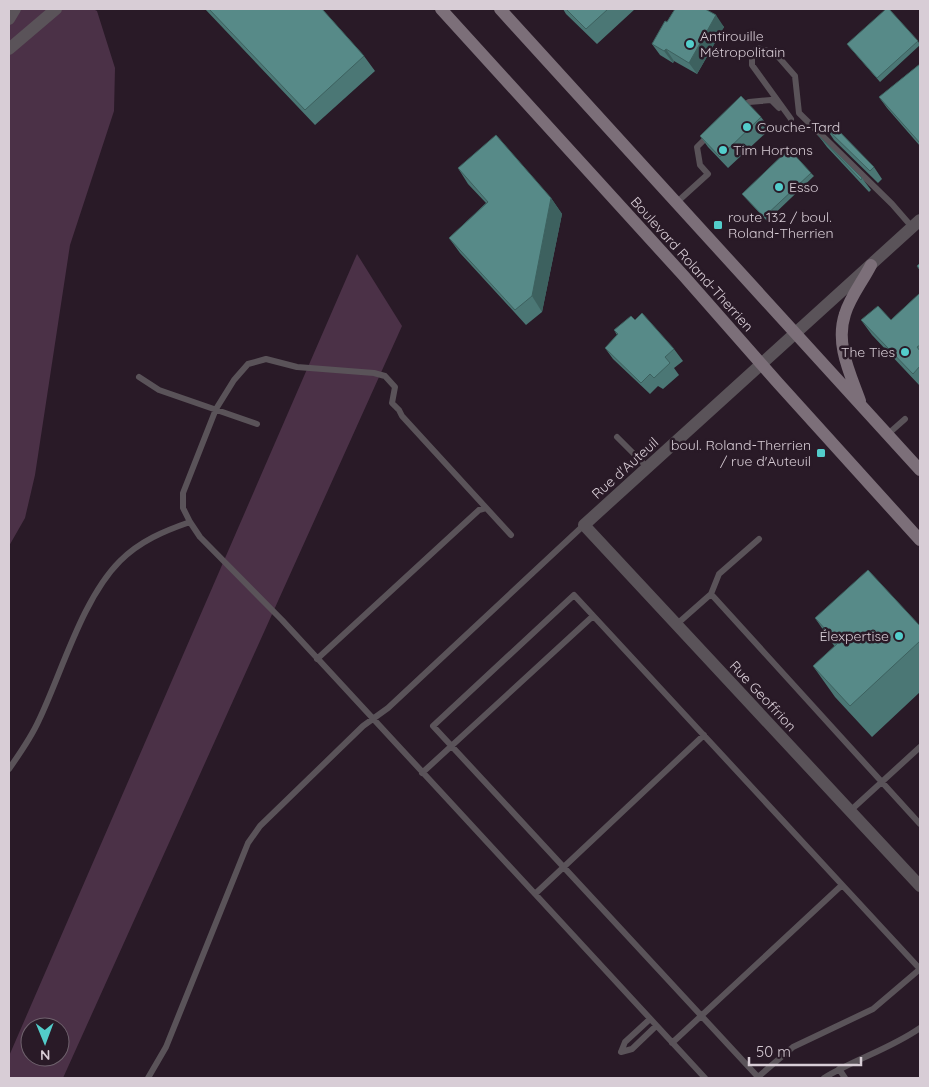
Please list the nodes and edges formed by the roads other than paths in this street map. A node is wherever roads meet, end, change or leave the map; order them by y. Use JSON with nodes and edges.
{"nodes":[{"id":1,"x":15,"y":9,"type":"edge"},
{"id":2,"x":56,"y":9,"type":"edge"},
{"id":3,"x":441,"y":9,"type":"edge"},
{"id":4,"x":500,"y":9,"type":"edge"},
{"id":5,"x":9,"y":19,"type":"edge"},
{"id":6,"x":9,"y":49,"type":"edge"},
{"id":7,"x":737,"y":111,"type":"edge"},
{"id":8,"x":711,"y":133,"type":"edge"},
{"id":9,"x":676,"y":202,"type":"junction"},
{"id":10,"x":916,"y":224,"type":"edge"},
{"id":11,"x":871,"y":265,"type":"junction"},
{"id":12,"x":796,"y":334,"type":"junction"},
{"id":13,"x":762,"y":365,"type":"junction"},
{"id":14,"x":139,"y":377,"type":"dead end"},
{"id":15,"x":863,"y":408,"type":"junction"},
{"id":16,"x":216,"y":409,"type":"junction"},
{"id":17,"x":905,"y":419,"type":"dead end"},
{"id":18,"x":257,"y":424,"type":"dead end"},
{"id":19,"x":888,"y":434,"type":"junction"},
{"id":20,"x":617,"y":437,"type":"dead end"},
{"id":21,"x":648,"y":467,"type":"junction"},
{"id":22,"x":920,"y":470,"type":"edge"},
{"id":23,"x":486,"y":508,"type":"junction"},
{"id":24,"x":190,"y":522,"type":"junction"},
{"id":25,"x":584,"y":525,"type":"junction"},
{"id":26,"x":511,"y":535,"type":"dead end"},
{"id":27,"x":758,"y":539,"type":"dead end"},
{"id":28,"x":920,"y":540,"type":"edge"},
{"id":29,"x":711,"y":594,"type":"junction"},
{"id":30,"x":593,"y":616,"type":"junction"},
{"id":31,"x":677,"y":624,"type":"junction"},
{"id":32,"x":317,"y":660,"type":"junction"},
{"id":33,"x":373,"y":718,"type":"junction"},
{"id":34,"x":704,"y":735,"type":"junction"},
{"id":35,"x":452,"y":746,"type":"junction"},
{"id":36,"x":920,"y":747,"type":"edge"},
{"id":37,"x":9,"y":769,"type":"edge"},
{"id":38,"x":422,"y":774,"type":"junction"},
{"id":39,"x":881,"y":783,"type":"junction"},
{"id":40,"x":850,"y":811,"type":"junction"},
{"id":41,"x":920,"y":824,"type":"edge"},
{"id":42,"x":564,"y":867,"type":"junction"},
{"id":43,"x":842,"y":885,"type":"junction"},
{"id":44,"x":920,"y":886,"type":"edge"},
{"id":45,"x":534,"y":894,"type":"junction"},
{"id":46,"x":702,"y":1015,"type":"junction"},
{"id":47,"x":650,"y":1019,"type":"junction"},
{"id":48,"x":656,"y":1026,"type":"junction"},
{"id":49,"x":920,"y":1028,"type":"edge"},
{"id":50,"x":672,"y":1043,"type":"junction"},
{"id":51,"x":839,"y":1069,"type":"junction"},
{"id":52,"x":148,"y":1078,"type":"edge"},
{"id":53,"x":705,"y":1078,"type":"edge"},
{"id":54,"x":824,"y":1078,"type":"edge"},
{"id":55,"x":845,"y":1078,"type":"edge"}],
"edges":[{"from":1,"to":5,"type":"street"},
{"from":2,"to":6,"type":"street"},
{"from":3,"to":13,"type":"main road","name":"Boulevard Roland-Therrien"},
{"from":4,"to":9,"type":"main road"},
{"from":7,"to":10,"type":"lane"},
{"from":8,"to":9,"type":"lane"},
{"from":9,"to":12,"type":"main road"},
{"from":10,"to":11,"type":"street","name":"Rue d'Auteuil"},
{"from":11,"to":12,"type":"street","name":"Rue d'Auteuil"},
{"from":11,"to":15,"type":"main road"},
{"from":12,"to":13,"type":"street","name":"Rue d'Auteuil"},
{"from":12,"to":15,"type":"main road"},
{"from":13,"to":21,"type":"street","name":"Rue d'Auteuil"},
{"from":13,"to":28,"type":"main road","name":"Boulevard Roland-Therrien"},
{"from":14,"to":16,"type":"lane"},
{"from":15,"to":19,"type":"main road"},
{"from":16,"to":18,"type":"lane"},
{"from":16,"to":23,"type":"lane"},
{"from":16,"to":24,"type":"lane"},
{"from":17,"to":19,"type":"lane"},
{"from":19,"to":22,"type":"main road"},
{"from":20,"to":21,"type":"lane"},
{"from":21,"to":25,"type":"street","name":"Rue d'Auteuil"},
{"from":23,"to":26,"type":"lane"},
{"from":23,"to":32,"type":"lane"},
{"from":24,"to":32,"type":"lane"},
{"from":24,"to":37,"type":"lane"},
{"from":25,"to":31,"type":"street","name":"Rue Geoffrion"},
{"from":25,"to":33,"type":"lane","name":"Rue d'Auteuil"},
{"from":27,"to":29,"type":"lane"},
{"from":29,"to":31,"type":"lane"},
{"from":29,"to":39,"type":"lane"},
{"from":30,"to":34,"type":"lane"},
{"from":30,"to":35,"type":"lane"},
{"from":30,"to":35,"type":"lane"},
{"from":31,"to":40,"type":"street","name":"Rue Geoffrion"},
{"from":32,"to":33,"type":"lane"},
{"from":33,"to":38,"type":"lane"},
{"from":33,"to":52,"type":"lane","name":"Rue d'Auteuil"},
{"from":34,"to":42,"type":"lane"},
{"from":34,"to":43,"type":"lane"},
{"from":35,"to":38,"type":"lane"},
{"from":35,"to":42,"type":"lane"},
{"from":36,"to":39,"type":"lane"},
{"from":38,"to":45,"type":"lane"},
{"from":39,"to":40,"type":"lane"},
{"from":39,"to":41,"type":"lane"},
{"from":40,"to":44,"type":"street","name":"Rue Geoffrion"},
{"from":42,"to":45,"type":"lane"},
{"from":42,"to":46,"type":"lane"},
{"from":43,"to":46,"type":"lane"},
{"from":43,"to":46,"type":"lane"},
{"from":45,"to":47,"type":"lane"},
{"from":46,"to":50,"type":"lane"},
{"from":47,"to":48,"type":"lane"},
{"from":47,"to":48,"type":"lane"},
{"from":48,"to":50,"type":"lane"},
{"from":49,"to":51,"type":"lane"},
{"from":50,"to":53,"type":"lane"},
{"from":51,"to":54,"type":"lane"},
{"from":51,"to":55,"type":"lane"}]}
